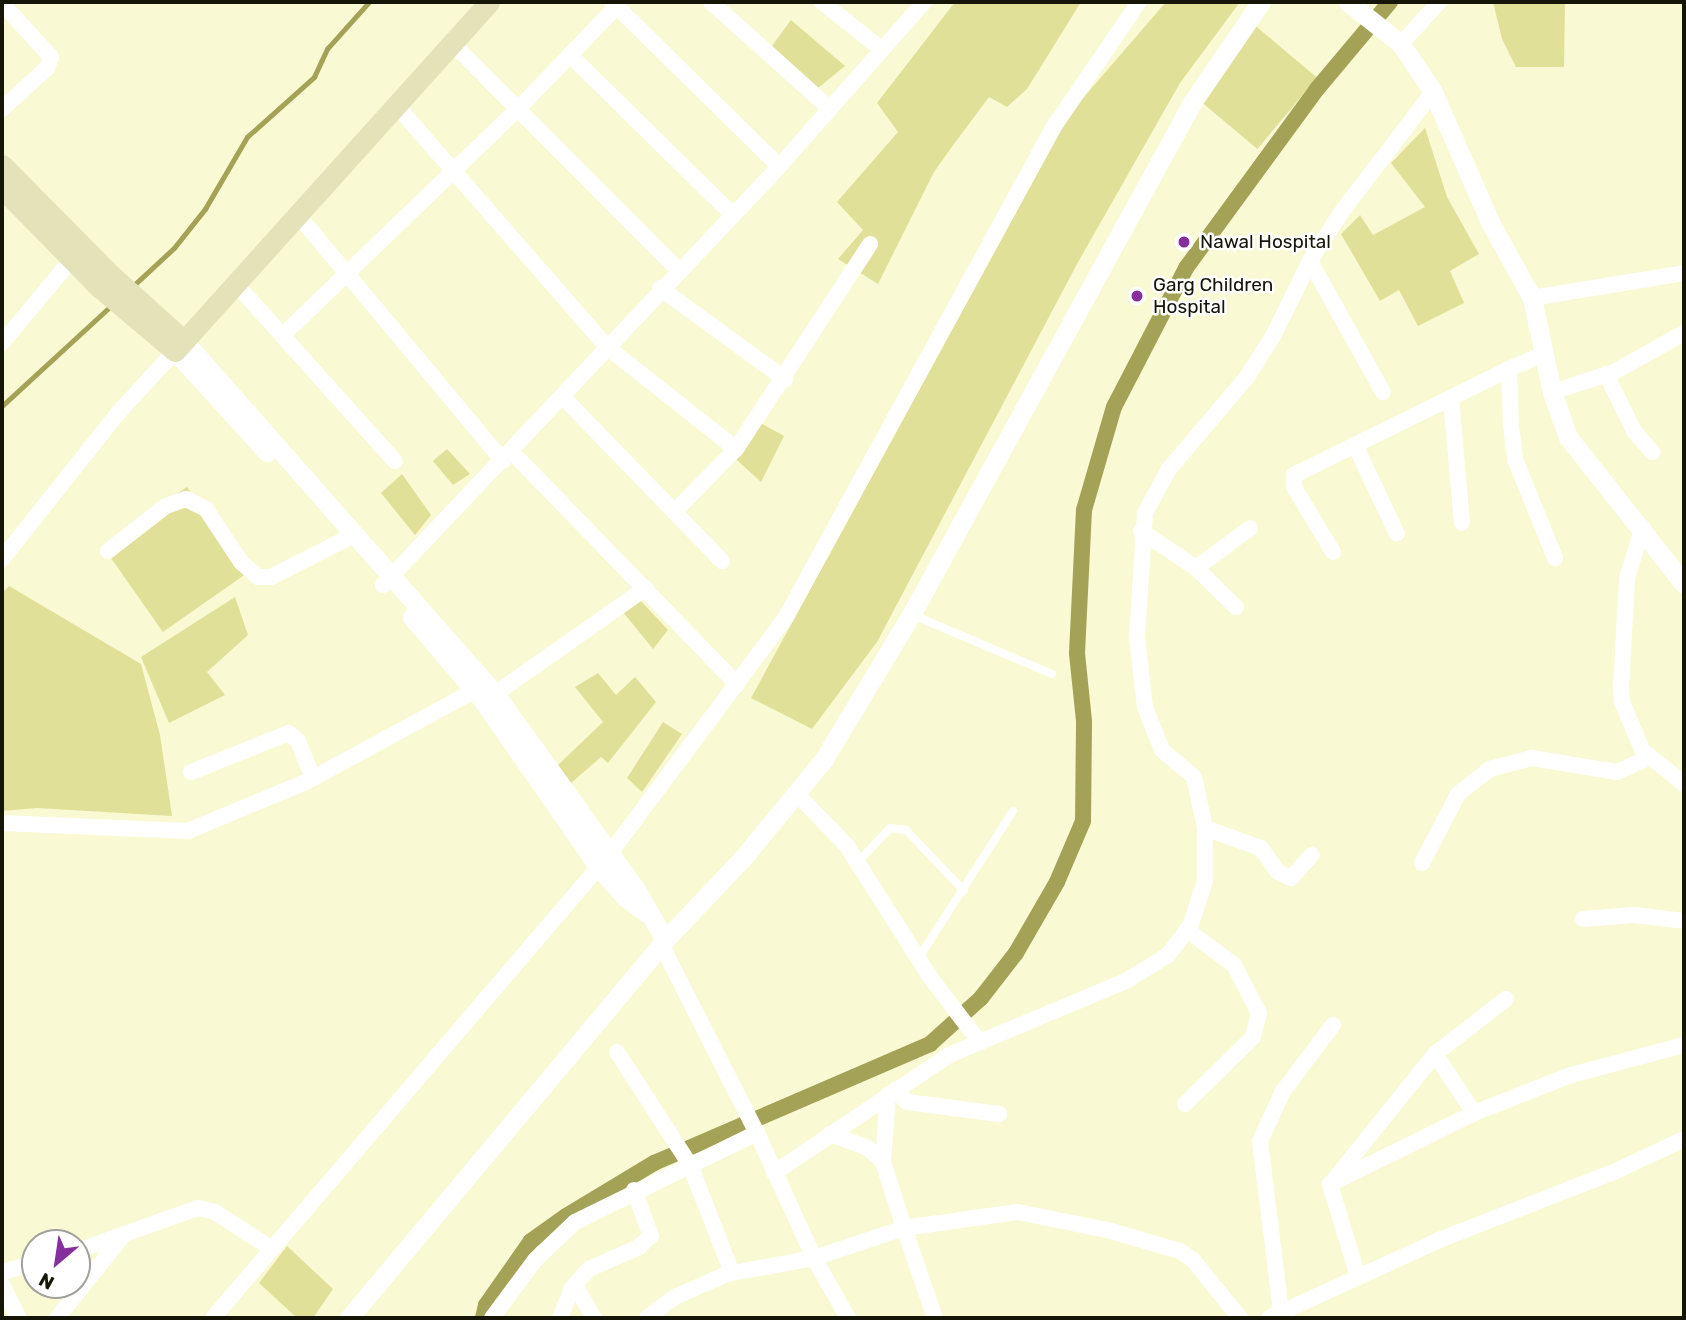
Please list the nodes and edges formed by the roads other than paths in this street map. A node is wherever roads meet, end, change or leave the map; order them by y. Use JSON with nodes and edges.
{"nodes":[{"id":1,"x":489,"y":2,"type":"edge"},
{"id":2,"x":711,"y":2,"type":"edge"},
{"id":3,"x":822,"y":2,"type":"edge"},
{"id":4,"x":1139,"y":2,"type":"edge"},
{"id":5,"x":1261,"y":2,"type":"edge"},
{"id":6,"x":1438,"y":2,"type":"edge"},
{"id":7,"x":2,"y":3,"type":"edge"},
{"id":8,"x":615,"y":4,"type":"edge"},
{"id":9,"x":917,"y":4,"type":"edge"},
{"id":10,"x":1353,"y":6,"type":"edge"},
{"id":11,"x":452,"y":43,"type":"junction"},
{"id":12,"x":1401,"y":44,"type":"junction"},
{"id":13,"x":881,"y":49,"type":"junction"},
{"id":14,"x":570,"y":55,"type":"junction"},
{"id":15,"x":1433,"y":92,"type":"junction"},
{"id":16,"x":396,"y":106,"type":"junction"},
{"id":17,"x":2,"y":108,"type":"edge"},
{"id":18,"x":829,"y":108,"type":"junction"},
{"id":19,"x":517,"y":110,"type":"junction"},
{"id":20,"x":2,"y":165,"type":"edge"},
{"id":21,"x":779,"y":166,"type":"junction"},
{"id":22,"x":452,"y":171,"type":"junction"},
{"id":23,"x":2,"y":188,"type":"edge"},
{"id":24,"x":298,"y":215,"type":"junction"},
{"id":25,"x":733,"y":215,"type":"junction"},
{"id":26,"x":870,"y":244,"type":"dead end"},
{"id":27,"x":72,"y":259,"type":"junction"},
{"id":28,"x":1310,"y":261,"type":"junction"},
{"id":29,"x":677,"y":269,"type":"junction"},
{"id":30,"x":1684,"y":272,"type":"edge"},
{"id":31,"x":350,"y":274,"type":"junction"},
{"id":32,"x":105,"y":281,"type":"junction"},
{"id":33,"x":236,"y":284,"type":"junction"},
{"id":34,"x":660,"y":288,"type":"junction"},
{"id":35,"x":1532,"y":298,"type":"junction"},
{"id":36,"x":1684,"y":333,"type":"edge"},
{"id":37,"x":284,"y":334,"type":"junction"},
{"id":38,"x":2,"y":343,"type":"edge"},
{"id":39,"x":180,"y":346,"type":"junction"},
{"id":40,"x":607,"y":347,"type":"junction"},
{"id":41,"x":1544,"y":354,"type":"junction"},
{"id":42,"x":1509,"y":369,"type":"junction"},
{"id":43,"x":1606,"y":374,"type":"junction"},
{"id":44,"x":785,"y":379,"type":"junction"},
{"id":45,"x":1383,"y":392,"type":"dead end"},
{"id":46,"x":1552,"y":392,"type":"junction"},
{"id":47,"x":562,"y":396,"type":"junction"},
{"id":48,"x":1451,"y":398,"type":"junction"},
{"id":49,"x":1355,"y":445,"type":"junction"},
{"id":50,"x":736,"y":449,"type":"junction"},
{"id":51,"x":1652,"y":452,"type":"dead end"},
{"id":52,"x":507,"y":456,"type":"junction"},
{"id":53,"x":395,"y":461,"type":"dead end"},
{"id":54,"x":674,"y":512,"type":"junction"},
{"id":55,"x":1462,"y":523,"type":"dead end"},
{"id":56,"x":1643,"y":527,"type":"junction"},
{"id":57,"x":1250,"y":528,"type":"dead end"},
{"id":58,"x":1141,"y":531,"type":"junction"},
{"id":59,"x":1397,"y":534,"type":"dead end"},
{"id":60,"x":344,"y":540,"type":"junction"},
{"id":61,"x":108,"y":551,"type":"dead end"},
{"id":62,"x":1333,"y":552,"type":"dead end"},
{"id":63,"x":1555,"y":558,"type":"dead end"},
{"id":64,"x":2,"y":559,"type":"edge"},
{"id":65,"x":722,"y":561,"type":"dead end"},
{"id":66,"x":1196,"y":568,"type":"junction"},
{"id":67,"x":388,"y":580,"type":"junction"},
{"id":68,"x":1684,"y":584,"type":"edge"},
{"id":69,"x":646,"y":588,"type":"junction"},
{"id":70,"x":1236,"y":607,"type":"dead end"},
{"id":71,"x":911,"y":615,"type":"junction"},
{"id":72,"x":1052,"y":674,"type":"dead end"},
{"id":73,"x":737,"y":684,"type":"junction"},
{"id":74,"x":486,"y":690,"type":"junction"},
{"id":75,"x":1647,"y":754,"type":"junction"},
{"id":76,"x":191,"y":772,"type":"dead end"},
{"id":77,"x":313,"y":778,"type":"junction"},
{"id":78,"x":1684,"y":784,"type":"edge"},
{"id":79,"x":797,"y":794,"type":"junction"},
{"id":80,"x":1013,"y":811,"type":"dead end"},
{"id":81,"x":2,"y":823,"type":"edge"},
{"id":82,"x":1205,"y":828,"type":"junction"},
{"id":83,"x":1312,"y":855,"type":"dead end"},
{"id":84,"x":603,"y":861,"type":"junction"},
{"id":85,"x":858,"y":862,"type":"junction"},
{"id":86,"x":1422,"y":863,"type":"dead end"},
{"id":87,"x":964,"y":891,"type":"junction"},
{"id":88,"x":1583,"y":919,"type":"dead end"},
{"id":89,"x":1684,"y":921,"type":"edge"},
{"id":90,"x":1187,"y":930,"type":"junction"},
{"id":91,"x":663,"y":942,"type":"junction"},
{"id":92,"x":918,"y":958,"type":"junction"},
{"id":93,"x":1506,"y":999,"type":"dead end"},
{"id":94,"x":1332,"y":1025,"type":"dead end"},
{"id":95,"x":978,"y":1040,"type":"junction"},
{"id":96,"x":1684,"y":1045,"type":"edge"},
{"id":97,"x":617,"y":1052,"type":"dead end"},
{"id":98,"x":1434,"y":1054,"type":"junction"},
{"id":99,"x":891,"y":1092,"type":"junction"},
{"id":100,"x":1185,"y":1104,"type":"dead end"},
{"id":101,"x":1474,"y":1113,"type":"junction"},
{"id":102,"x":999,"y":1114,"type":"dead end"},
{"id":103,"x":757,"y":1133,"type":"junction"},
{"id":104,"x":830,"y":1134,"type":"junction"},
{"id":105,"x":1684,"y":1139,"type":"edge"},
{"id":106,"x":883,"y":1162,"type":"junction"},
{"id":107,"x":690,"y":1165,"type":"junction"},
{"id":108,"x":774,"y":1173,"type":"junction"},
{"id":109,"x":1330,"y":1184,"type":"junction"},
{"id":110,"x":634,"y":1190,"type":"junction"},
{"id":111,"x":904,"y":1228,"type":"junction"},
{"id":112,"x":121,"y":1238,"type":"junction"},
{"id":113,"x":91,"y":1247,"type":"edge"},
{"id":114,"x":272,"y":1249,"type":"junction"},
{"id":115,"x":814,"y":1258,"type":"junction"},
{"id":116,"x":21,"y":1267,"type":"edge"},
{"id":117,"x":2,"y":1272,"type":"edge"},
{"id":118,"x":732,"y":1273,"type":"junction"},
{"id":119,"x":1358,"y":1277,"type":"junction"},
{"id":120,"x":575,"y":1285,"type":"junction"},
{"id":121,"x":2,"y":1286,"type":"edge"},
{"id":122,"x":1275,"y":1315,"type":"edge"},
{"id":123,"x":19,"y":1318,"type":"edge"},
{"id":124,"x":57,"y":1318,"type":"edge"},
{"id":125,"x":213,"y":1318,"type":"edge"},
{"id":126,"x":349,"y":1318,"type":"edge"},
{"id":127,"x":492,"y":1318,"type":"edge"},
{"id":128,"x":561,"y":1318,"type":"edge"},
{"id":129,"x":594,"y":1318,"type":"edge"},
{"id":130,"x":647,"y":1318,"type":"edge"},
{"id":131,"x":848,"y":1318,"type":"edge"},
{"id":132,"x":935,"y":1318,"type":"edge"},
{"id":133,"x":1240,"y":1318,"type":"edge"}],
"edges":[{"from":1,"to":11,"type":"main road"},
{"from":2,"to":18,"type":"street"},
{"from":3,"to":13,"type":"street"},
{"from":4,"to":73,"type":"street"},
{"from":5,"to":71,"type":"street"},
{"from":6,"to":12,"type":"street"},
{"from":7,"to":17,"type":"street"},
{"from":8,"to":14,"type":"street"},
{"from":8,"to":21,"type":"street"},
{"from":9,"to":13,"type":"street"},
{"from":10,"to":12,"type":"street"},
{"from":11,"to":16,"type":"main road"},
{"from":11,"to":19,"type":"street"},
{"from":12,"to":15,"type":"street"},
{"from":13,"to":18,"type":"street"},
{"from":14,"to":19,"type":"street"},
{"from":14,"to":25,"type":"street"},
{"from":15,"to":28,"type":"street"},
{"from":15,"to":35,"type":"street"},
{"from":16,"to":22,"type":"street"},
{"from":16,"to":24,"type":"main road"},
{"from":18,"to":21,"type":"street"},
{"from":19,"to":22,"type":"street"},
{"from":19,"to":29,"type":"street"},
{"from":20,"to":32,"type":"main road"},
{"from":21,"to":25,"type":"street"},
{"from":22,"to":31,"type":"street"},
{"from":22,"to":40,"type":"street"},
{"from":23,"to":27,"type":"main road"},
{"from":24,"to":31,"type":"street"},
{"from":24,"to":33,"type":"main road"},
{"from":25,"to":29,"type":"street"},
{"from":26,"to":44,"type":"street"},
{"from":27,"to":32,"type":"main road"},
{"from":27,"to":38,"type":"street"},
{"from":28,"to":45,"type":"street"},
{"from":28,"to":58,"type":"street"},
{"from":29,"to":34,"type":"street"},
{"from":30,"to":35,"type":"street"},
{"from":31,"to":37,"type":"street"},
{"from":31,"to":52,"type":"street"},
{"from":32,"to":39,"type":"main road"},
{"from":33,"to":37,"type":"street"},
{"from":33,"to":39,"type":"main road"},
{"from":34,"to":40,"type":"street"},
{"from":34,"to":44,"type":"street"},
{"from":35,"to":41,"type":"street"},
{"from":36,"to":43,"type":"street"},
{"from":37,"to":53,"type":"street"},
{"from":39,"to":60,"type":"street"},
{"from":39,"to":64,"type":"street"},
{"from":39,"to":67,"type":"street"},
{"from":40,"to":47,"type":"street"},
{"from":40,"to":50,"type":"street"},
{"from":41,"to":42,"type":"street"},
{"from":41,"to":46,"type":"street"},
{"from":42,"to":48,"type":"street"},
{"from":42,"to":63,"type":"street"},
{"from":43,"to":46,"type":"street"},
{"from":43,"to":51,"type":"street"},
{"from":44,"to":50,"type":"street"},
{"from":46,"to":56,"type":"street"},
{"from":47,"to":52,"type":"street"},
{"from":47,"to":54,"type":"street"},
{"from":48,"to":49,"type":"street"},
{"from":48,"to":55,"type":"street"},
{"from":49,"to":59,"type":"street"},
{"from":49,"to":62,"type":"street"},
{"from":50,"to":54,"type":"street"},
{"from":52,"to":67,"type":"street"},
{"from":52,"to":69,"type":"street"},
{"from":54,"to":65,"type":"street"},
{"from":56,"to":68,"type":"street"},
{"from":56,"to":75,"type":"street"},
{"from":57,"to":66,"type":"street"},
{"from":58,"to":66,"type":"street"},
{"from":58,"to":82,"type":"street"},
{"from":60,"to":61,"type":"street"},
{"from":60,"to":67,"type":"street"},
{"from":66,"to":70,"type":"street"},
{"from":67,"to":74,"type":"street"},
{"from":69,"to":73,"type":"street"},
{"from":69,"to":74,"type":"street"},
{"from":71,"to":72,"type":"lane"},
{"from":71,"to":79,"type":"street"},
{"from":73,"to":84,"type":"street"},
{"from":74,"to":77,"type":"street"},
{"from":74,"to":84,"type":"street"},
{"from":75,"to":78,"type":"street"},
{"from":75,"to":86,"type":"street"},
{"from":76,"to":77,"type":"street"},
{"from":77,"to":81,"type":"street"},
{"from":79,"to":85,"type":"street"},
{"from":79,"to":91,"type":"street"},
{"from":80,"to":87,"type":"lane"},
{"from":82,"to":83,"type":"street"},
{"from":82,"to":90,"type":"street"},
{"from":84,"to":91,"type":"street"},
{"from":84,"to":114,"type":"street"},
{"from":85,"to":87,"type":"lane"},
{"from":85,"to":92,"type":"street"},
{"from":87,"to":92,"type":"lane"},
{"from":88,"to":89,"type":"street"},
{"from":90,"to":95,"type":"street"},
{"from":90,"to":100,"type":"street"},
{"from":91,"to":103,"type":"street"},
{"from":91,"to":126,"type":"street"},
{"from":92,"to":95,"type":"street"},
{"from":93,"to":98,"type":"street"},
{"from":94,"to":122,"type":"street"},
{"from":95,"to":99,"type":"street"},
{"from":96,"to":101,"type":"street"},
{"from":97,"to":107,"type":"street"},
{"from":98,"to":101,"type":"street"},
{"from":98,"to":109,"type":"street"},
{"from":99,"to":102,"type":"street"},
{"from":99,"to":104,"type":"street"},
{"from":99,"to":106,"type":"street"},
{"from":101,"to":109,"type":"street"},
{"from":103,"to":107,"type":"street"},
{"from":103,"to":108,"type":"street"},
{"from":104,"to":106,"type":"street"},
{"from":104,"to":108,"type":"street"},
{"from":105,"to":119,"type":"street"},
{"from":106,"to":111,"type":"street"},
{"from":107,"to":110,"type":"street"},
{"from":107,"to":118,"type":"street"},
{"from":108,"to":115,"type":"street"},
{"from":109,"to":119,"type":"street"},
{"from":110,"to":120,"type":"street"},
{"from":110,"to":127,"type":"street"},
{"from":111,"to":115,"type":"street"},
{"from":111,"to":132,"type":"street"},
{"from":111,"to":133,"type":"street"},
{"from":112,"to":113,"type":"street"},
{"from":112,"to":114,"type":"street"},
{"from":112,"to":124,"type":"street"},
{"from":114,"to":125,"type":"street"},
{"from":115,"to":118,"type":"street"},
{"from":115,"to":131,"type":"street"},
{"from":116,"to":117,"type":"street"},
{"from":118,"to":130,"type":"street"},
{"from":119,"to":122,"type":"street"},
{"from":120,"to":128,"type":"street"},
{"from":120,"to":129,"type":"street"},
{"from":121,"to":123,"type":"street"}]}
